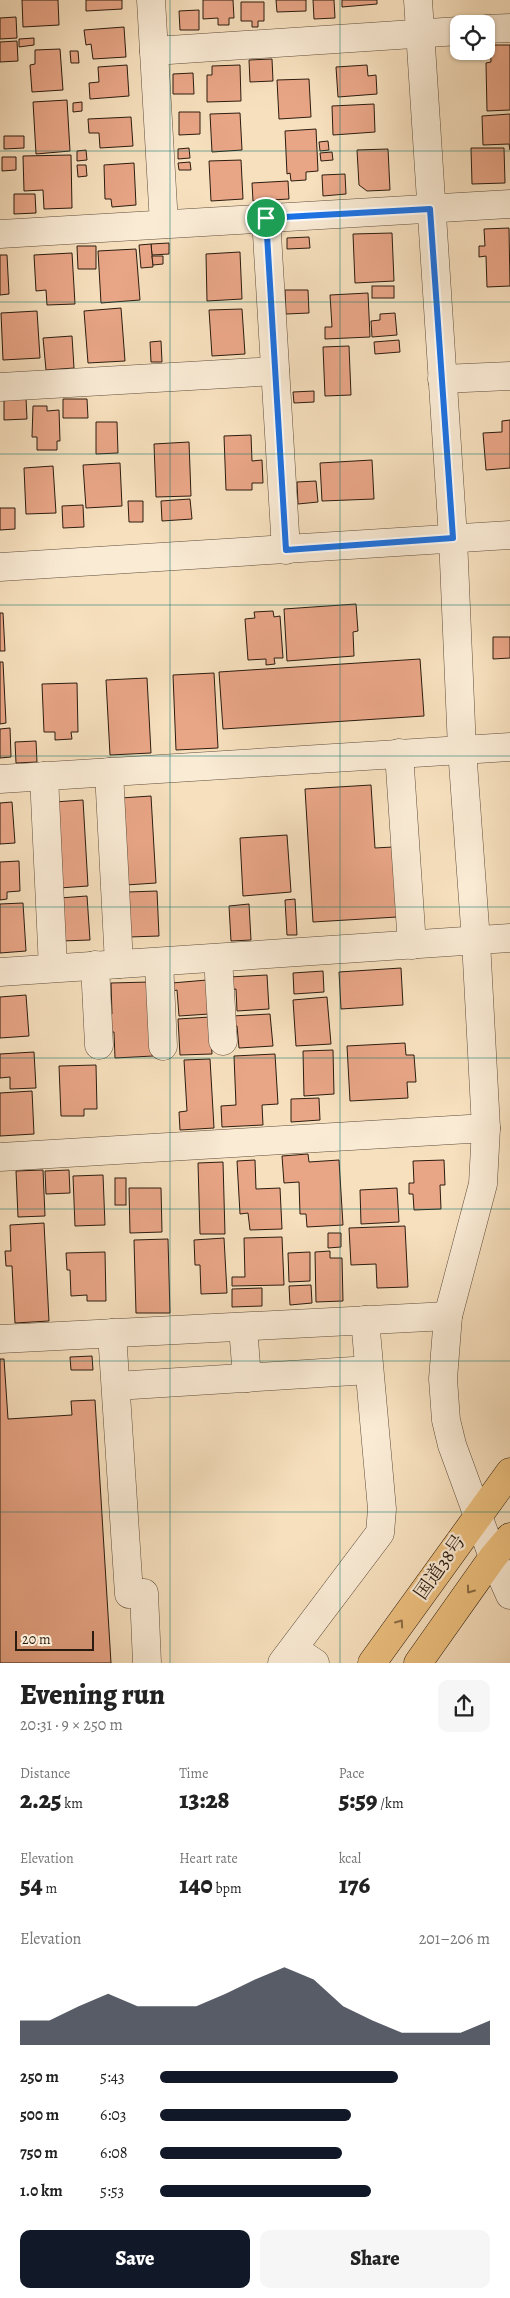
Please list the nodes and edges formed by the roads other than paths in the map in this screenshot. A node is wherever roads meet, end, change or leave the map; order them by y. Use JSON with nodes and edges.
{"nodes":[{"id":1,"x":151,"y":0,"type":"edge"},
{"id":2,"x":418,"y":0,"type":"edge"},
{"id":3,"x":510,"y":28,"type":"edge"},
{"id":4,"x":495,"y":29,"type":"edge"},
{"id":5,"x":450,"y":32,"type":"edge"},
{"id":6,"x":421,"y":34,"type":"junction"},
{"id":7,"x":154,"y":51,"type":"junction"},
{"id":8,"x":510,"y":204,"type":"edge"},
{"id":9,"x":430,"y":209,"type":"junction"},
{"id":10,"x":266,"y":218,"type":"junction"},
{"id":11,"x":164,"y":224,"type":"junction"},
{"id":12,"x":0,"y":234,"type":"edge"},
{"id":13,"x":275,"y":371,"type":"junction"},
{"id":14,"x":510,"y":376,"type":"edge"},
{"id":15,"x":442,"y":379,"type":"junction"},
{"id":16,"x":0,"y":387,"type":"edge"},
{"id":17,"x":510,"y":535,"type":"edge"},
{"id":18,"x":453,"y":538,"type":"junction"},
{"id":19,"x":286,"y":550,"type":"junction"},
{"id":20,"x":0,"y":567,"type":"edge"},
{"id":21,"x":510,"y":747,"type":"edge"},
{"id":22,"x":462,"y":750,"type":"junction"},
{"id":23,"x":399,"y":753,"type":"junction"},
{"id":24,"x":109,"y":772,"type":"junction"},
{"id":25,"x":44,"y":776,"type":"junction"},
{"id":26,"x":0,"y":779,"type":"edge"},
{"id":27,"x":510,"y":938,"type":"edge"},
{"id":28,"x":476,"y":941,"type":"junction"},
{"id":29,"x":412,"y":945,"type":"junction"},
{"id":30,"x":218,"y":958,"type":"junction"},
{"id":31,"x":159,"y":962,"type":"junction"},
{"id":32,"x":107,"y":965,"type":"junction"},
{"id":33,"x":54,"y":968,"type":"junction"},
{"id":34,"x":0,"y":972,"type":"edge"},
{"id":35,"x":223,"y":1040,"type":"dead end"},
{"id":36,"x":100,"y":1045,"type":"dead end"},
{"id":37,"x":164,"y":1046,"type":"dead end"},
{"id":38,"x":486,"y":1128,"type":"junction"},
{"id":39,"x":0,"y":1157,"type":"edge"},
{"id":40,"x":448,"y":1316,"type":"junction"},
{"id":41,"x":365,"y":1320,"type":"junction"},
{"id":42,"x":243,"y":1327,"type":"junction"},
{"id":43,"x":112,"y":1334,"type":"junction"},
{"id":44,"x":0,"y":1339,"type":"edge"},
{"id":45,"x":369,"y":1370,"type":"junction"},
{"id":46,"x":247,"y":1378,"type":"junction"},
{"id":47,"x":116,"y":1386,"type":"junction"},
{"id":48,"x":510,"y":1472,"type":"edge"},
{"id":49,"x":479,"y":1513,"type":"junction"},
{"id":50,"x":502,"y":1547,"type":"edge"},
{"id":51,"x":510,"y":1595,"type":"edge"},
{"id":52,"x":297,"y":1658,"type":"edge"},
{"id":53,"x":146,"y":1663,"type":"edge"},
{"id":54,"x":372,"y":1663,"type":"edge"},
{"id":55,"x":418,"y":1663,"type":"edge"}],
"edges":[{"from":1,"to":7,"type":"street"},
{"from":2,"to":6,"type":"street"},
{"from":3,"to":4,"type":"street"},
{"from":5,"to":6,"type":"street"},
{"from":6,"to":7,"type":"street"},
{"from":6,"to":9,"type":"street"},
{"from":7,"to":11,"type":"street"},
{"from":8,"to":9,"type":"street"},
{"from":9,"to":10,"type":"street"},
{"from":9,"to":15,"type":"street"},
{"from":10,"to":11,"type":"street"},
{"from":10,"to":13,"type":"street"},
{"from":11,"to":12,"type":"street"},
{"from":13,"to":16,"type":"street"},
{"from":13,"to":19,"type":"street"},
{"from":14,"to":15,"type":"street"},
{"from":15,"to":18,"type":"street"},
{"from":17,"to":18,"type":"street"},
{"from":18,"to":19,"type":"street"},
{"from":18,"to":22,"type":"street"},
{"from":19,"to":20,"type":"street"},
{"from":21,"to":22,"type":"street"},
{"from":22,"to":23,"type":"street"},
{"from":22,"to":28,"type":"street"},
{"from":23,"to":24,"type":"street"},
{"from":23,"to":29,"type":"street"},
{"from":24,"to":25,"type":"street"},
{"from":24,"to":32,"type":"street"},
{"from":25,"to":26,"type":"street"},
{"from":25,"to":33,"type":"street"},
{"from":27,"to":28,"type":"street"},
{"from":28,"to":29,"type":"street"},
{"from":28,"to":38,"type":"street"},
{"from":29,"to":30,"type":"street"},
{"from":30,"to":31,"type":"street"},
{"from":30,"to":35,"type":"street"},
{"from":31,"to":32,"type":"street"},
{"from":31,"to":37,"type":"street"},
{"from":32,"to":33,"type":"street"},
{"from":32,"to":36,"type":"street"},
{"from":33,"to":34,"type":"street"},
{"from":38,"to":39,"type":"street"},
{"from":38,"to":40,"type":"street"},
{"from":40,"to":41,"type":"street"},
{"from":40,"to":49,"type":"street"},
{"from":41,"to":42,"type":"street"},
{"from":41,"to":45,"type":"street"},
{"from":42,"to":43,"type":"street"},
{"from":42,"to":46,"type":"street"},
{"from":43,"to":44,"type":"street"},
{"from":43,"to":47,"type":"street"},
{"from":45,"to":46,"type":"street"},
{"from":45,"to":52,"type":"street"},
{"from":46,"to":47,"type":"street"},
{"from":47,"to":53,"type":"street"},
{"from":48,"to":49,"type":"highway","name":"国道38号"},
{"from":49,"to":50,"type":"street"},
{"from":54,"to":49,"type":"highway","name":"国道38号","one_way":true},
{"from":50,"to":51,"type":"street"},
{"from":50,"to":55,"type":"highway","name":"国道38号","one_way":true}]}
